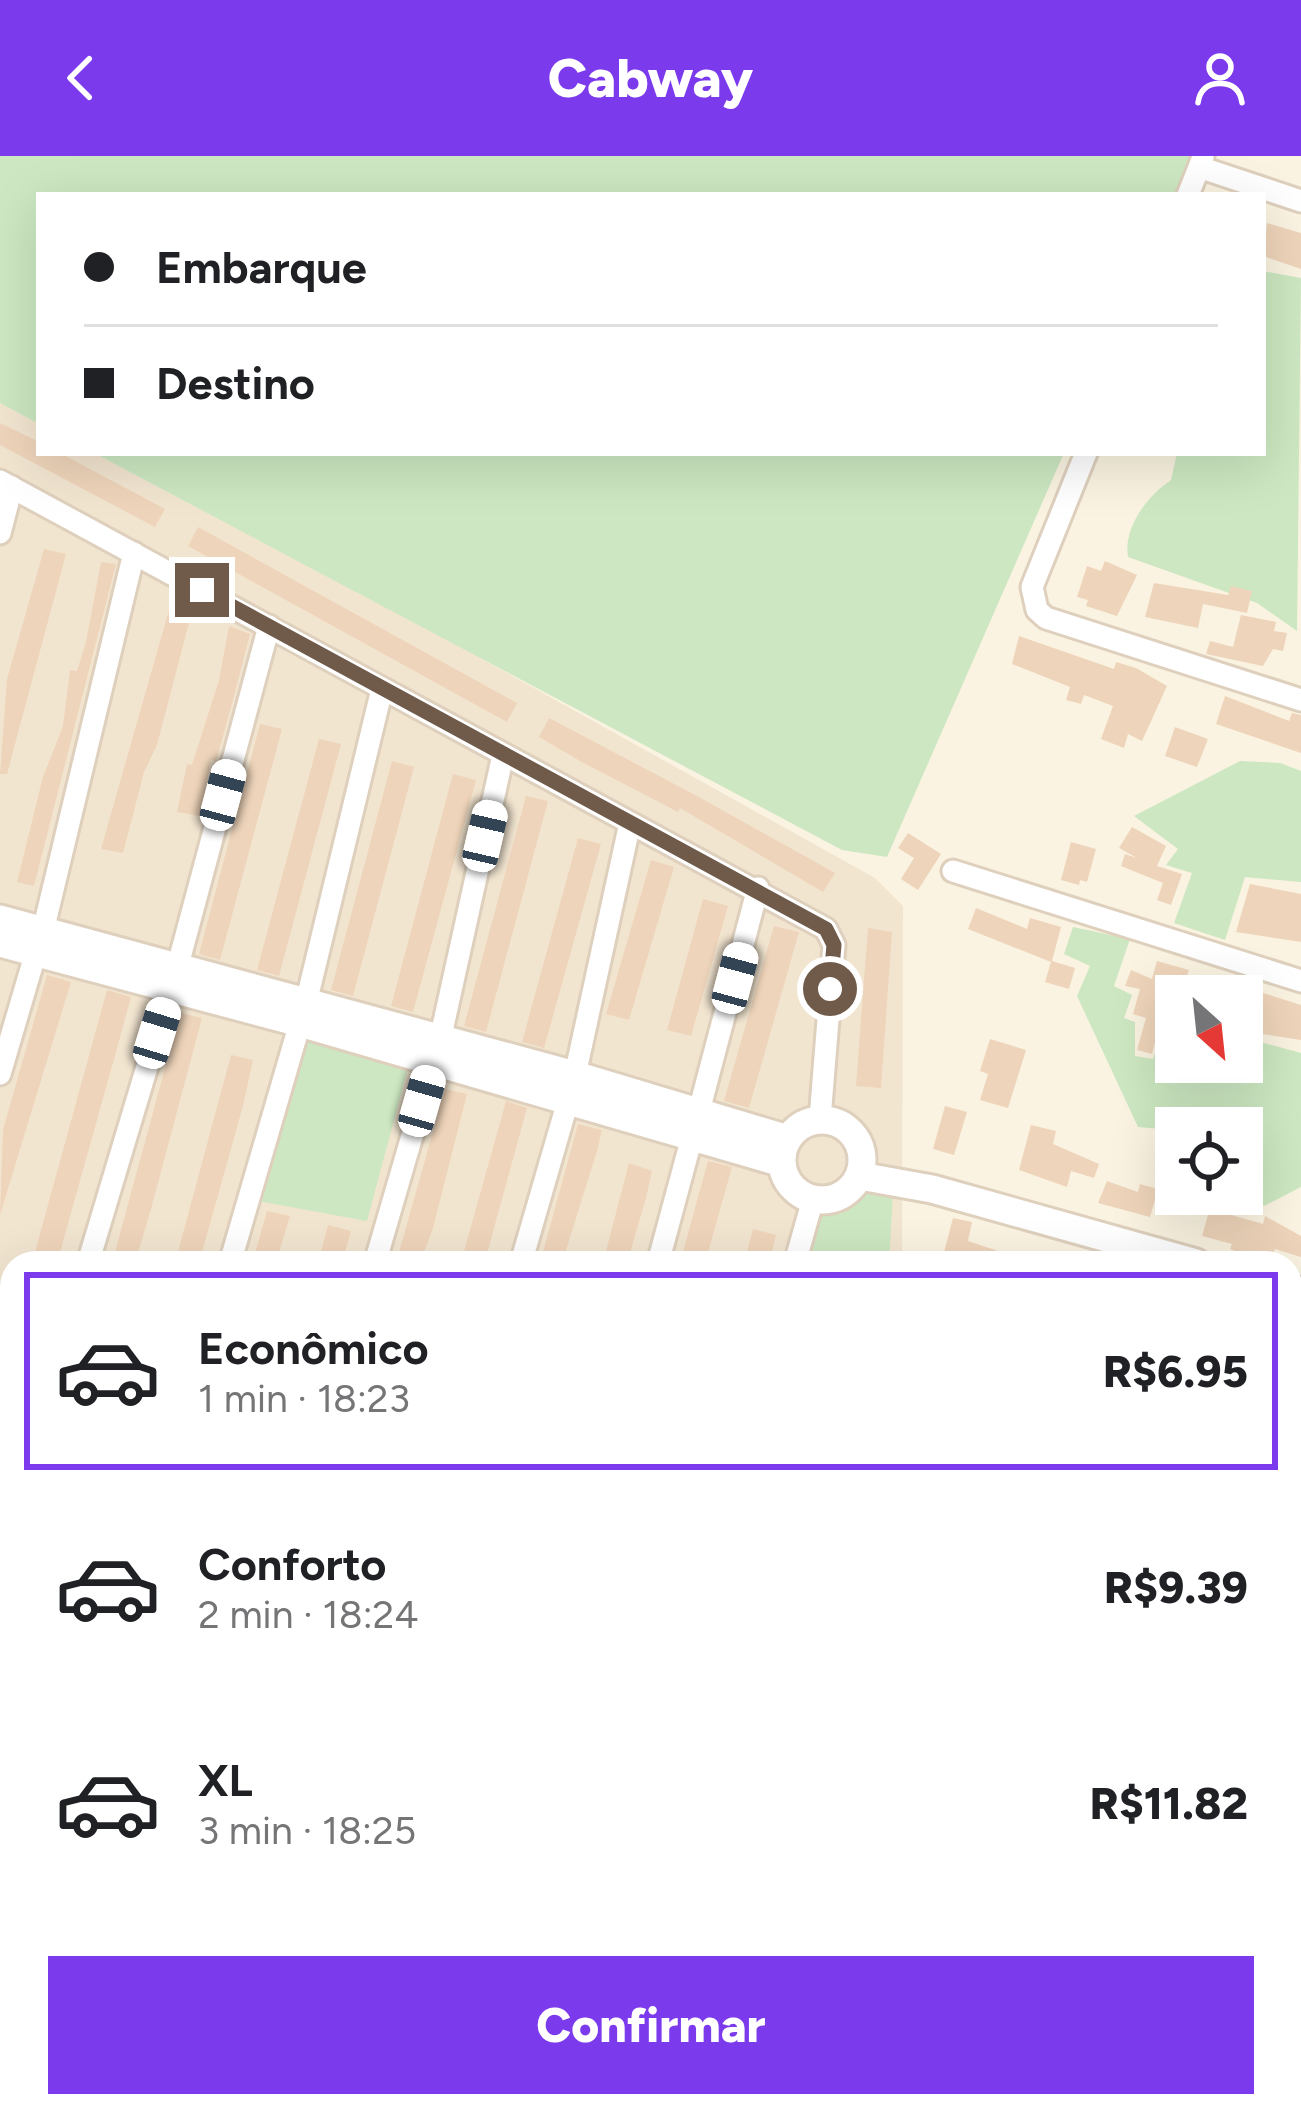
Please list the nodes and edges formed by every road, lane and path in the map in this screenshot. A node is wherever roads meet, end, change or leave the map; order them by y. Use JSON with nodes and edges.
{"nodes":[{"id":1,"x":1201,"y":161,"type":"edge"},
{"id":2,"x":1189,"y":192,"type":"edge"},
{"id":3,"x":1301,"y":201,"type":"edge"},
{"id":4,"x":1085,"y":456,"type":"edge"},
{"id":5,"x":6,"y":484,"type":"edge"},
{"id":6,"x":0,"y":533,"type":"edge"},
{"id":7,"x":134,"y":554,"type":"junction"},
{"id":8,"x":269,"y":626,"type":"junction"},
{"id":9,"x":382,"y":689,"type":"junction"},
{"id":10,"x":1301,"y":700,"type":"edge"},
{"id":11,"x":503,"y":754,"type":"junction"},
{"id":12,"x":630,"y":823,"type":"junction"},
{"id":13,"x":953,"y":871,"type":"dead end"},
{"id":14,"x":758,"y":889,"type":"junction"},
{"id":15,"x":0,"y":919,"type":"edge"},
{"id":16,"x":39,"y":942,"type":"junction"},
{"id":17,"x":0,"y":943,"type":"edge"},
{"id":18,"x":174,"y":976,"type":"junction"},
{"id":19,"x":1301,"y":981,"type":"edge"},
{"id":20,"x":303,"y":1013,"type":"junction"},
{"id":21,"x":437,"y":1051,"type":"junction"},
{"id":22,"x":0,"y":1074,"type":"edge"},
{"id":23,"x":571,"y":1088,"type":"junction"},
{"id":24,"x":820,"y":1120,"type":"junction"},
{"id":25,"x":695,"y":1124,"type":"junction"},
{"id":26,"x":785,"y":1151,"type":"junction"},
{"id":27,"x":860,"y":1176,"type":"junction"},
{"id":28,"x":813,"y":1199,"type":"junction"},
{"id":29,"x":92,"y":1251,"type":"edge"},
{"id":30,"x":234,"y":1251,"type":"edge"},
{"id":31,"x":379,"y":1251,"type":"edge"},
{"id":32,"x":524,"y":1251,"type":"edge"},
{"id":33,"x":661,"y":1251,"type":"edge"},
{"id":34,"x":798,"y":1251,"type":"edge"},
{"id":35,"x":1153,"y":1251,"type":"edge"}],
"edges":[{"from":1,"to":2,"type":"street"},
{"from":1,"to":3,"type":"street"},
{"from":4,"to":10,"type":"street"},
{"from":5,"to":6,"type":"street"},
{"from":5,"to":7,"type":"street"},
{"from":7,"to":8,"type":"street"},
{"from":7,"to":16,"type":"street"},
{"from":8,"to":9,"type":"street"},
{"from":8,"to":18,"type":"street"},
{"from":9,"to":11,"type":"street"},
{"from":9,"to":20,"type":"street"},
{"from":11,"to":12,"type":"street"},
{"from":11,"to":21,"type":"street"},
{"from":12,"to":14,"type":"street"},
{"from":12,"to":23,"type":"street"},
{"from":13,"to":19,"type":"street"},
{"from":14,"to":24,"type":"street"},
{"from":14,"to":25,"type":"street"},
{"from":15,"to":16,"type":"street"},
{"from":16,"to":17,"type":"street"},
{"from":16,"to":18,"type":"street"},
{"from":16,"to":22,"type":"street"},
{"from":18,"to":20,"type":"street"},
{"from":18,"to":29,"type":"street"},
{"from":20,"to":21,"type":"street"},
{"from":20,"to":30,"type":"street"},
{"from":21,"to":23,"type":"street"},
{"from":21,"to":31,"type":"street"},
{"from":23,"to":25,"type":"street"},
{"from":23,"to":32,"type":"street"},
{"from":24,"to":26,"type":"street"},
{"from":24,"to":27,"type":"street"},
{"from":25,"to":26,"type":"street"},
{"from":25,"to":33,"type":"street"},
{"from":26,"to":28,"type":"street"},
{"from":27,"to":28,"type":"street"},
{"from":27,"to":35,"type":"street"},
{"from":28,"to":34,"type":"street"}]}
